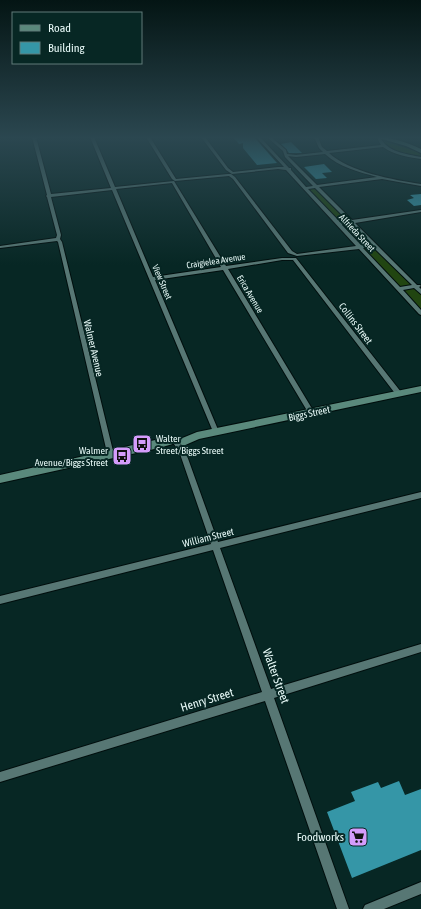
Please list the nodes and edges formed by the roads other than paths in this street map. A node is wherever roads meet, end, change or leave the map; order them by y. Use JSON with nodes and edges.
{"nodes":[{"id":1,"x":44,"y":179,"type":"edge"},
{"id":2,"x":110,"y":179,"type":"edge"},
{"id":3,"x":187,"y":179,"type":"edge"},
{"id":4,"x":234,"y":179,"type":"edge"},
{"id":5,"x":298,"y":179,"type":"edge"},
{"id":6,"x":311,"y":179,"type":"edge"},
{"id":7,"x":369,"y":179,"type":"edge"},
{"id":8,"x":388,"y":179,"type":"edge"},
{"id":9,"x":174,"y":181,"type":"junction"},
{"id":10,"x":421,"y":185,"type":"edge"},
{"id":11,"x":318,"y":186,"type":"junction"},
{"id":12,"x":114,"y":188,"type":"junction"},
{"id":13,"x":305,"y":188,"type":"junction"},
{"id":14,"x":48,"y":196,"type":"junction"},
{"id":15,"x":421,"y":211,"type":"edge"},
{"id":16,"x":353,"y":221,"type":"junction"},
{"id":17,"x":338,"y":224,"type":"junction"},
{"id":18,"x":58,"y":239,"type":"junction"},
{"id":19,"x":375,"y":245,"type":"junction"},
{"id":20,"x":0,"y":247,"type":"edge"},
{"id":21,"x":359,"y":247,"type":"junction"},
{"id":22,"x":295,"y":257,"type":"junction"},
{"id":23,"x":225,"y":268,"type":"junction"},
{"id":24,"x":152,"y":279,"type":"junction"},
{"id":25,"x":418,"y":286,"type":"edge"},
{"id":26,"x":399,"y":289,"type":"junction"},
{"id":27,"x":421,"y":292,"type":"edge"},
{"id":28,"x":421,"y":313,"type":"edge"},
{"id":29,"x":421,"y":389,"type":"edge"},
{"id":30,"x":399,"y":394,"type":"junction"},
{"id":31,"x":311,"y":412,"type":"junction"},
{"id":32,"x":216,"y":432,"type":"junction"},
{"id":33,"x":179,"y":443,"type":"junction"},
{"id":34,"x":110,"y":455,"type":"junction"},
{"id":35,"x":0,"y":479,"type":"edge"},
{"id":36,"x":421,"y":495,"type":"edge"},
{"id":37,"x":216,"y":546,"type":"junction"},
{"id":38,"x":0,"y":600,"type":"edge"},
{"id":39,"x":421,"y":648,"type":"edge"},
{"id":40,"x":269,"y":694,"type":"junction"},
{"id":41,"x":0,"y":777,"type":"edge"},
{"id":42,"x":421,"y":888,"type":"edge"},
{"id":43,"x":343,"y":909,"type":"edge"},
{"id":44,"x":368,"y":909,"type":"edge"}],
"edges":[{"from":1,"to":14,"type":"street","name":"Walmer Avenue"},
{"from":2,"to":12,"type":"street","name":"View Street"},
{"from":3,"to":9,"type":"street"},
{"from":4,"to":22,"type":"street","name":"Collins Street"},
{"from":5,"to":13,"type":"street","name":"Alfrieda Street"},
{"from":6,"to":11,"type":"street","name":"Alfrieda Street"},
{"from":7,"to":11,"type":"street"},
{"from":8,"to":10,"type":"street"},
{"from":9,"to":12,"type":"street"},
{"from":9,"to":23,"type":"street","name":"Erica Avenue"},
{"from":11,"to":13,"type":"street"},
{"from":11,"to":16,"type":"street","name":"Alfrieda Street"},
{"from":12,"to":14,"type":"street"},
{"from":12,"to":24,"type":"street","name":"View Street"},
{"from":13,"to":17,"type":"street","name":"Alfrieda Street"},
{"from":14,"to":18,"type":"street","name":"Walmer Avenue"},
{"from":15,"to":16,"type":"street"},
{"from":16,"to":17,"type":"street"},
{"from":16,"to":19,"type":"street","name":"Alfrieda Street"},
{"from":17,"to":21,"type":"street","name":"Alfrieda Street"},
{"from":18,"to":20,"type":"street"},
{"from":18,"to":34,"type":"street","name":"Walmer Avenue"},
{"from":19,"to":21,"type":"street","name":"Craigielea Avenue"},
{"from":19,"to":25,"type":"street","name":"Alfrieda Street"},
{"from":21,"to":22,"type":"street","name":"Craigielea Avenue"},
{"from":21,"to":26,"type":"street","name":"Alfrieda Street"},
{"from":22,"to":23,"type":"street","name":"Craigielea Avenue"},
{"from":22,"to":30,"type":"street","name":"Collins Street"},
{"from":23,"to":24,"type":"street","name":"Craigielea Avenue"},
{"from":23,"to":31,"type":"street","name":"Erica Avenue"},
{"from":24,"to":32,"type":"street","name":"View Street"},
{"from":25,"to":26,"type":"street"},
{"from":25,"to":27,"type":"street","name":"Alfrieda Street"},
{"from":26,"to":28,"type":"street","name":"Alfrieda Street"},
{"from":29,"to":30,"type":"street","name":"Biggs Street"},
{"from":30,"to":31,"type":"street","name":"Biggs Street"},
{"from":31,"to":32,"type":"street","name":"Biggs Street"},
{"from":32,"to":33,"type":"street","name":"Biggs Street"},
{"from":33,"to":34,"type":"street","name":"Biggs Street"},
{"from":33,"to":37,"type":"street","name":"Walter Street"},
{"from":34,"to":35,"type":"street","name":"Biggs Street"},
{"from":36,"to":37,"type":"street","name":"William Street"},
{"from":37,"to":38,"type":"street","name":"William Street"},
{"from":37,"to":40,"type":"street","name":"Walter Street"},
{"from":39,"to":40,"type":"street","name":"Henry Street"},
{"from":40,"to":41,"type":"street","name":"Henry Street"},
{"from":40,"to":43,"type":"street","name":"Walter Street"},
{"from":42,"to":44,"type":"street"}]}
